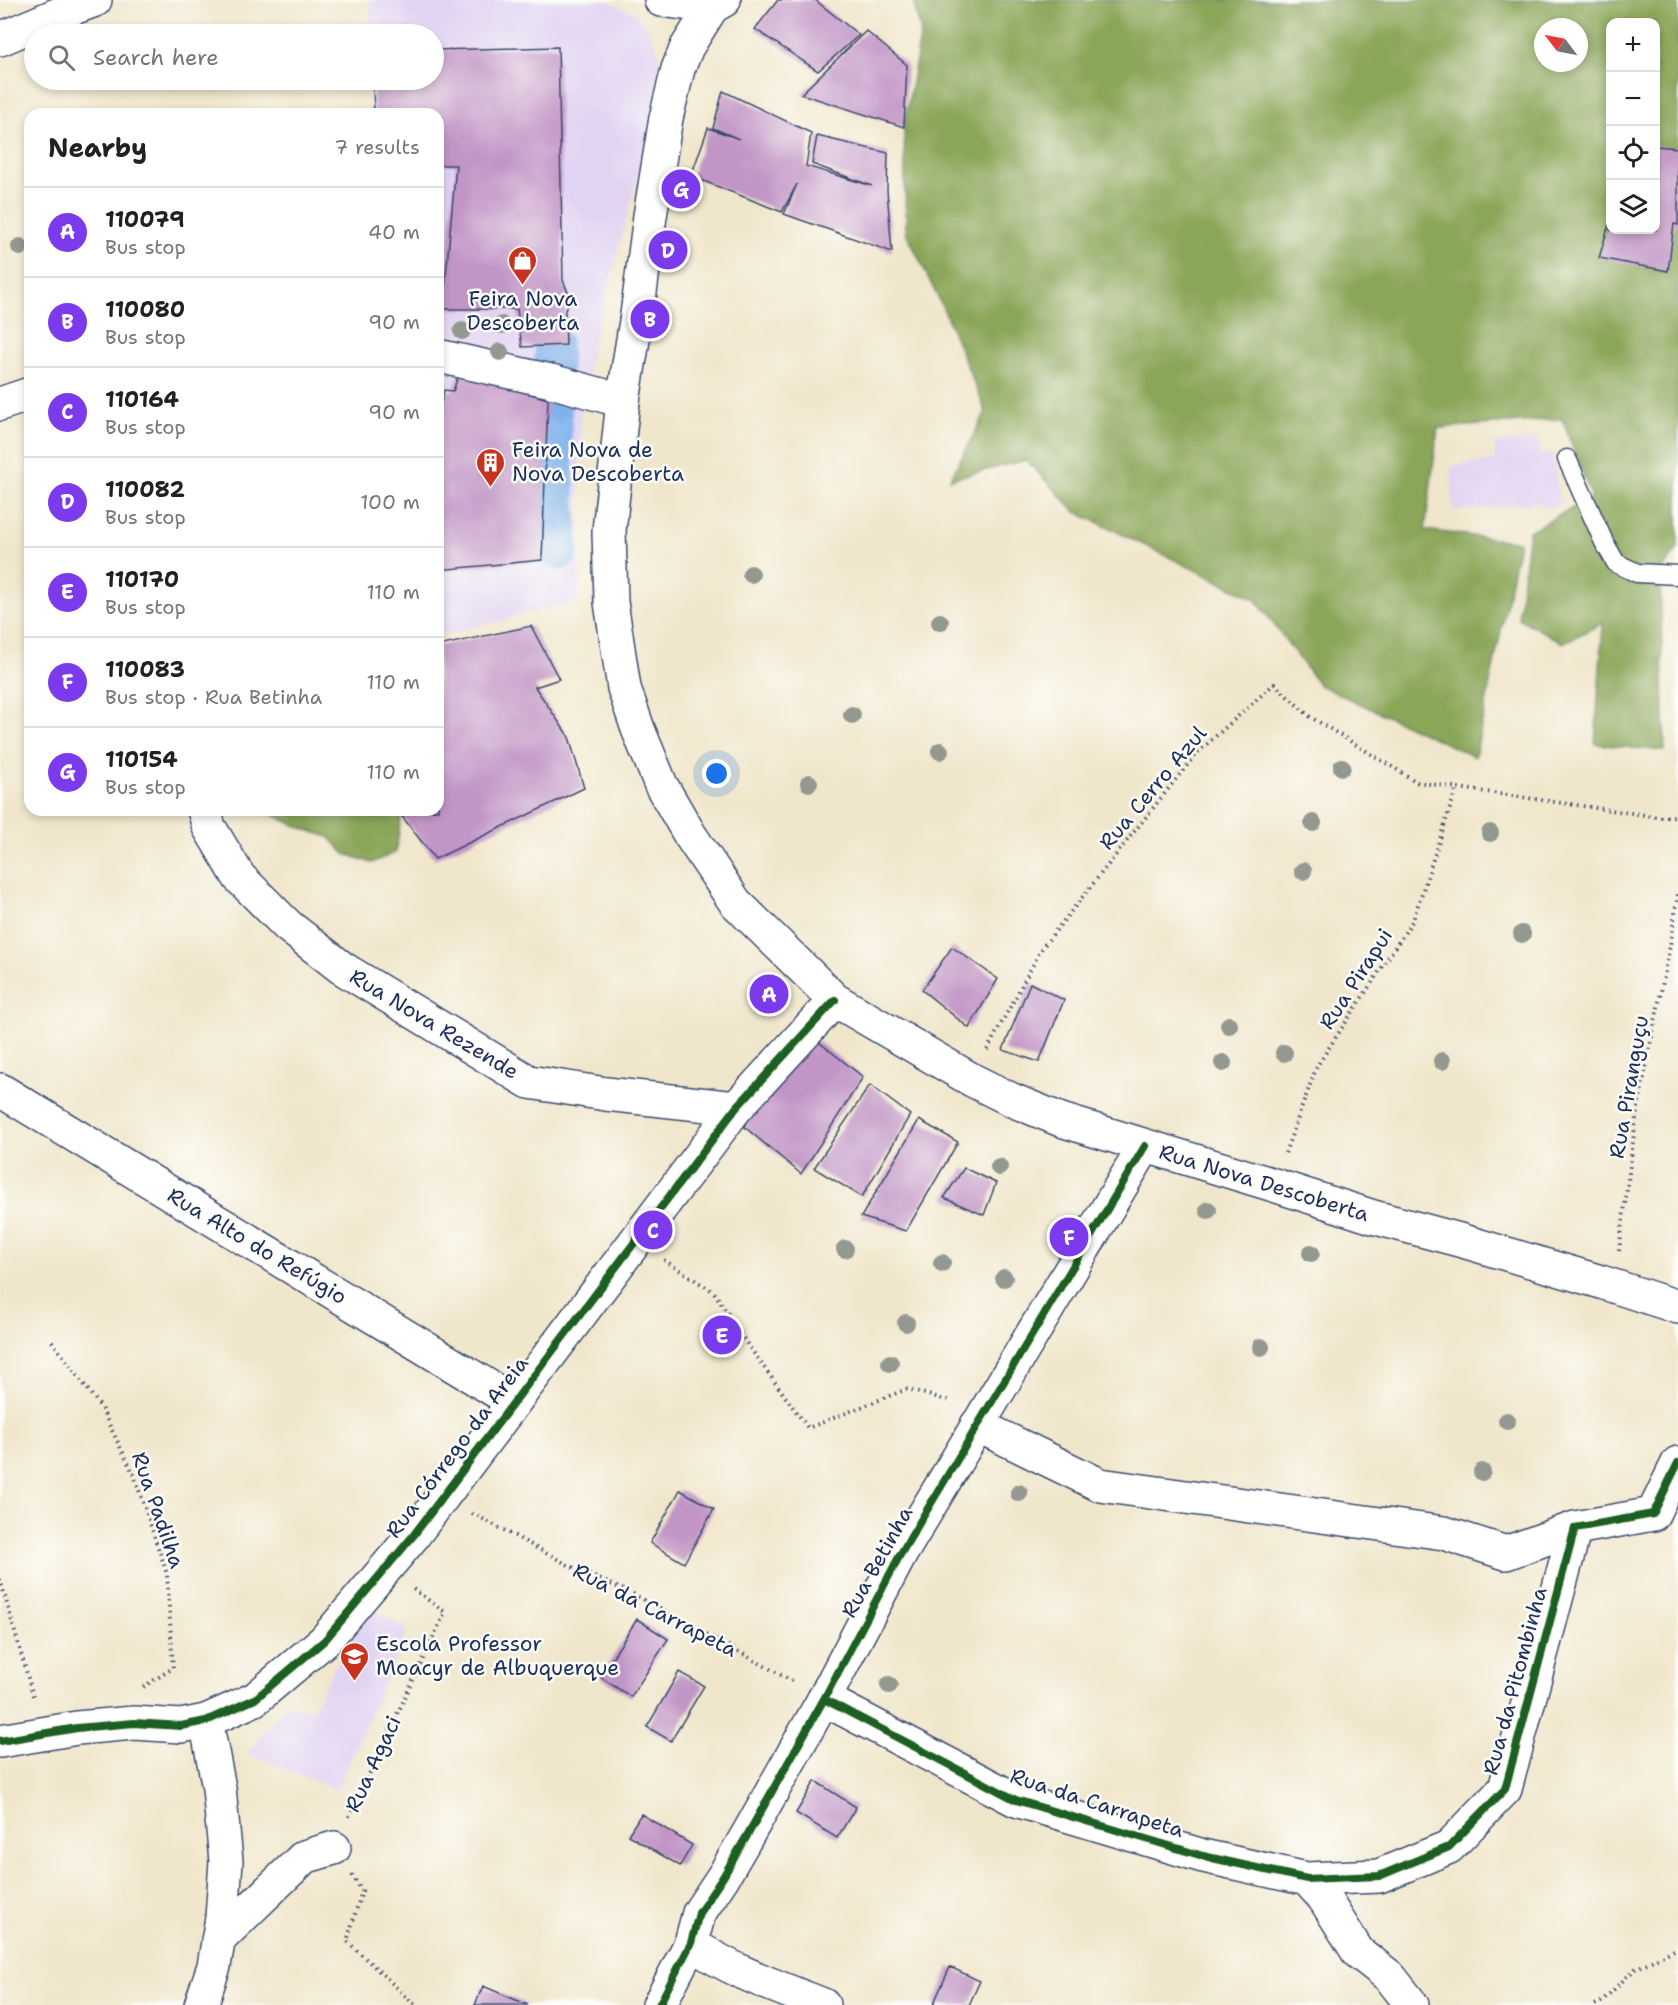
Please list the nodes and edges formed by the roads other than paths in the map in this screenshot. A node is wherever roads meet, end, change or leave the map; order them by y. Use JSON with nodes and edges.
{"nodes":[{"id":1,"x":95,"y":0,"type":"edge"},
{"id":2,"x":661,"y":0,"type":"edge"},
{"id":3,"x":718,"y":4,"type":"edge"},
{"id":4,"x":35,"y":24,"type":"edge"},
{"id":5,"x":24,"y":29,"type":"edge"},
{"id":6,"x":0,"y":39,"type":"edge"},
{"id":7,"x":444,"y":357,"type":"edge"},
{"id":8,"x":24,"y":396,"type":"edge"},
{"id":9,"x":623,"y":401,"type":"junction"},
{"id":10,"x":0,"y":404,"type":"edge"},
{"id":11,"x":1567,"y":459,"type":"dead end"},
{"id":12,"x":1678,"y":575,"type":"edge"},
{"id":13,"x":206,"y":816,"type":"edge"},
{"id":14,"x":835,"y":1000,"type":"junction"},
{"id":15,"x":0,"y":1090,"type":"edge"},
{"id":16,"x":736,"y":1108,"type":"junction"},
{"id":17,"x":1145,"y":1146,"type":"junction"},
{"id":18,"x":1678,"y":1307,"type":"edge"},
{"id":19,"x":514,"y":1402,"type":"junction"},
{"id":20,"x":982,"y":1418,"type":"junction"},
{"id":21,"x":1678,"y":1463,"type":"edge"},
{"id":22,"x":1575,"y":1528,"type":"junction"},
{"id":23,"x":824,"y":1699,"type":"junction"},
{"id":24,"x":206,"y":1721,"type":"junction"},
{"id":25,"x":0,"y":1741,"type":"edge"},
{"id":26,"x":334,"y":1848,"type":"road end"},
{"id":27,"x":1307,"y":1879,"type":"junction"},
{"id":28,"x":218,"y":1940,"type":"junction"},
{"id":29,"x":691,"y":1943,"type":"junction"},
{"id":30,"x":201,"y":2005,"type":"edge"},
{"id":31,"x":659,"y":2005,"type":"edge"},
{"id":32,"x":824,"y":2005,"type":"edge"},
{"id":33,"x":1412,"y":2005,"type":"edge"}],
"edges":[{"from":1,"to":4,"type":"street"},
{"from":2,"to":3,"type":"street"},
{"from":3,"to":9,"type":"street","name":"Rua Nova Descoberta"},
{"from":5,"to":6,"type":"street"},
{"from":7,"to":9,"type":"street"},
{"from":8,"to":10,"type":"street"},
{"from":9,"to":14,"type":"street","name":"Rua Nova Descoberta"},
{"from":11,"to":12,"type":"lane"},
{"from":13,"to":16,"type":"street","name":"Rua Nova Rezende"},
{"from":14,"to":16,"type":"street","name":"Rua Córrego da Areia"},
{"from":14,"to":17,"type":"street","name":"Rua Nova Descoberta"},
{"from":15,"to":19,"type":"street","name":"Rua Alto do Refúgio"},
{"from":16,"to":19,"type":"street","name":"Rua Córrego da Areia"},
{"from":17,"to":18,"type":"street","name":"Rua Nova Descoberta"},
{"from":17,"to":20,"type":"street","name":"Rua Betinha"},
{"from":19,"to":24,"type":"street","name":"Rua Córrego da Areia"},
{"from":20,"to":22,"type":"street"},
{"from":20,"to":23,"type":"street","name":"Rua Betinha"},
{"from":21,"to":22,"type":"street"},
{"from":22,"to":27,"type":"street","name":"Rua da Pitombinha"},
{"from":23,"to":27,"type":"street","name":"Rua da Carrapeta"},
{"from":23,"to":29,"type":"street","name":"Rua Betinha"},
{"from":24,"to":25,"type":"street","name":"Rua Córrego da Areia"},
{"from":24,"to":28,"type":"street"},
{"from":26,"to":28,"type":"street"},
{"from":27,"to":33,"type":"street"},
{"from":28,"to":30,"type":"street"},
{"from":29,"to":31,"type":"street","name":"Rua Betinha"},
{"from":29,"to":32,"type":"street"}]}
